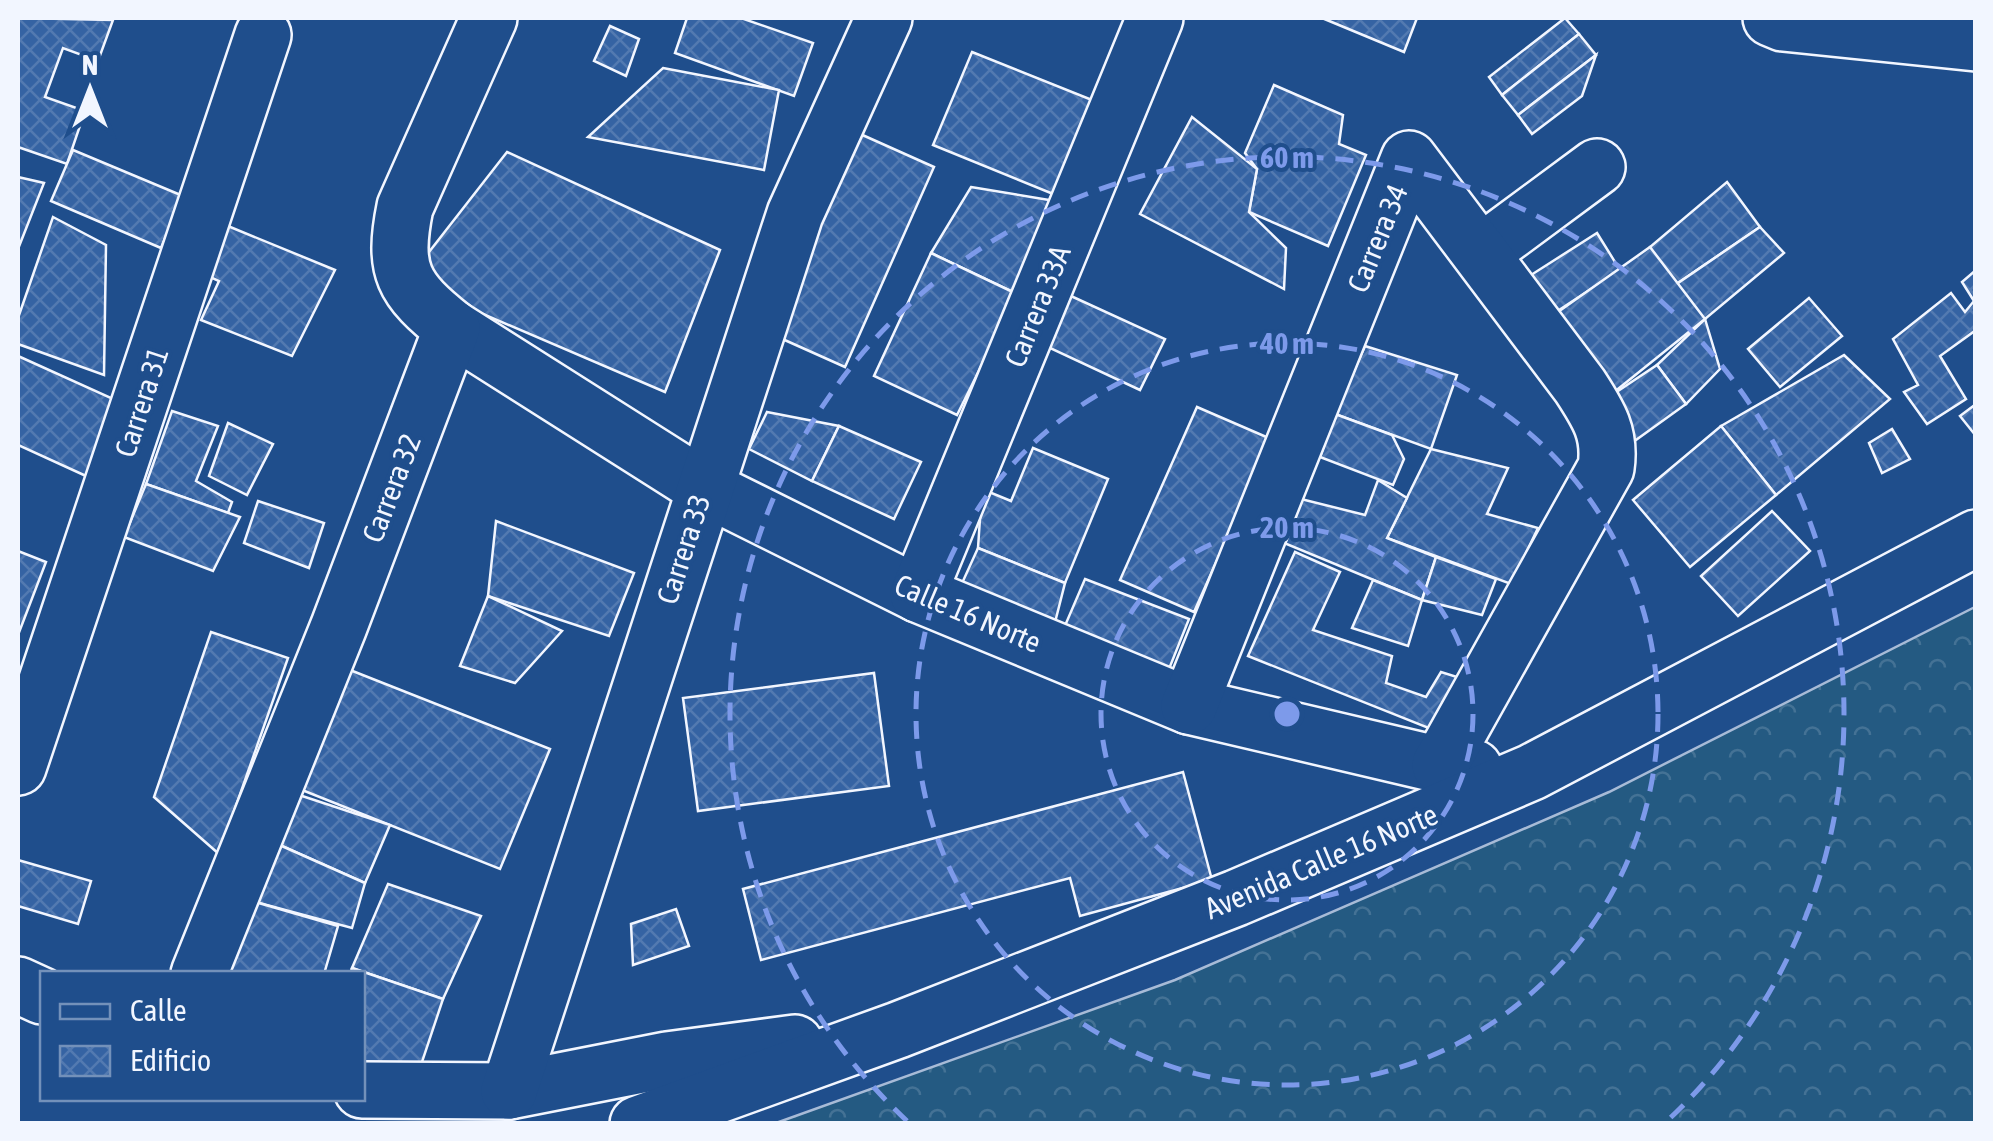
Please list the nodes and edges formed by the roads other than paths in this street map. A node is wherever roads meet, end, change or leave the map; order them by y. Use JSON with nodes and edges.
{"nodes":[{"id":1,"x":489,"y":18,"type":"edge"},
{"id":2,"x":884,"y":18,"type":"edge"},
{"id":3,"x":1156,"y":18,"type":"edge"},
{"id":4,"x":1771,"y":18,"type":"edge"},
{"id":5,"x":262,"y":35,"type":"dead end"},
{"id":6,"x":1976,"y":44,"type":"edge"},
{"id":7,"x":1597,"y":166,"type":"dead end"},
{"id":8,"x":1482,"y":252,"type":"junction"},
{"id":9,"x":452,"y":328,"type":"junction"},
{"id":10,"x":702,"y":487,"type":"junction"},
{"id":11,"x":1976,"y":538,"type":"edge"},
{"id":12,"x":918,"y":594,"type":"junction"},
{"id":13,"x":1188,"y":706,"type":"junction"},
{"id":14,"x":1440,"y":765,"type":"junction"},
{"id":15,"x":18,"y":768,"type":"edge"},
{"id":16,"x":1532,"y":772,"type":"junction"},
{"id":17,"x":200,"y":971,"type":"edge"},
{"id":18,"x":898,"y":1030,"type":"junction"},
{"id":19,"x":365,"y":1090,"type":"edge"},
{"id":20,"x":509,"y":1091,"type":"junction"},
{"id":21,"x":638,"y":1124,"type":"edge"}],
"edges":[{"from":1,"to":9,"type":"street"},
{"from":2,"to":10,"type":"street","name":"Carrera 33"},
{"from":3,"to":12,"type":"street","name":"Carrera 33A"},
{"from":4,"to":6,"type":"street"},
{"from":5,"to":15,"type":"street","name":"Carrera 31"},
{"from":7,"to":8,"type":"street"},
{"from":8,"to":13,"type":"street","name":"Carrera 34"},
{"from":8,"to":14,"type":"street"},
{"from":9,"to":10,"type":"street","name":"Calle 16 Norte"},
{"from":9,"to":17,"type":"street","name":"Carrera 32"},
{"from":10,"to":12,"type":"street","name":"Calle 16 Norte"},
{"from":10,"to":20,"type":"street","name":"Carrera 33"},
{"from":11,"to":16,"type":"street","name":"Avenida Calle 16 Norte"},
{"from":12,"to":13,"type":"street","name":"Calle 16 Norte"},
{"from":13,"to":14,"type":"street","name":"Calle 16 Norte"},
{"from":14,"to":16,"type":"street","name":"Calle 16 Norte"},
{"from":16,"to":18,"type":"street","name":"Avenida Calle 16 Norte"},
{"from":18,"to":20,"type":"street"},
{"from":18,"to":21,"type":"street","name":"Avenida Calle 16 Norte"},
{"from":19,"to":20,"type":"street"}]}
